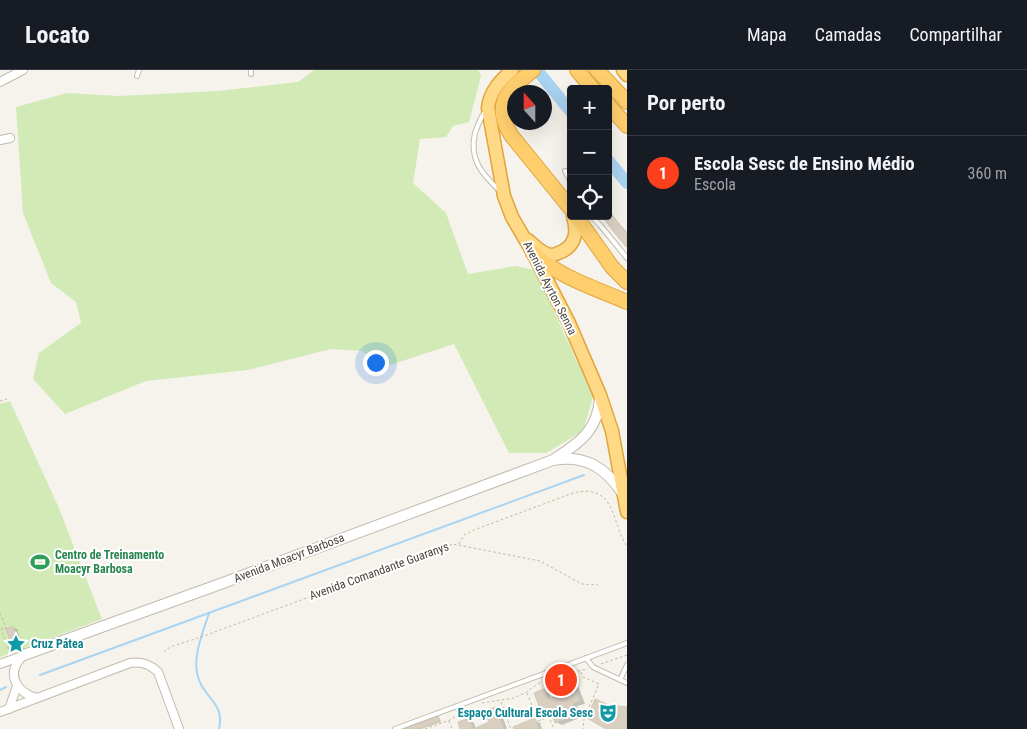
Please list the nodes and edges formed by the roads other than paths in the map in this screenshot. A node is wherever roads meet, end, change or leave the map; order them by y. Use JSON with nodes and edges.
{"nodes":[{"id":1,"x":23,"y":70,"type":"edge"},
{"id":2,"x":139,"y":70,"type":"edge"},
{"id":3,"x":512,"y":70,"type":"edge"},
{"id":4,"x":533,"y":70,"type":"edge"},
{"id":5,"x":577,"y":70,"type":"edge"},
{"id":6,"x":597,"y":70,"type":"edge"},
{"id":7,"x":623,"y":70,"type":"edge"},
{"id":8,"x":627,"y":75,"type":"edge"},
{"id":9,"x":137,"y":76,"type":"dead end"},
{"id":10,"x":0,"y":82,"type":"edge"},
{"id":11,"x":590,"y":85,"type":"edge"},
{"id":12,"x":627,"y":102,"type":"edge"},
{"id":13,"x":495,"y":107,"type":"junction"},
{"id":14,"x":612,"y":109,"type":"edge"},
{"id":15,"x":626,"y":125,"type":"edge"},
{"id":16,"x":10,"y":138,"type":"dead end"},
{"id":17,"x":0,"y":140,"type":"edge"},
{"id":18,"x":566,"y":170,"type":"dead end"},
{"id":19,"x":568,"y":175,"type":"edge"},
{"id":20,"x":504,"y":196,"type":"junction"},
{"id":21,"x":567,"y":199,"type":"edge"},
{"id":22,"x":575,"y":220,"type":"edge"},
{"id":23,"x":578,"y":220,"type":"edge"},
{"id":24,"x":595,"y":220,"type":"edge"},
{"id":25,"x":523,"y":235,"type":"junction"},
{"id":26,"x":533,"y":253,"type":"junction"},
{"id":27,"x":627,"y":258,"type":"edge"},
{"id":28,"x":627,"y":282,"type":"edge"},
{"id":29,"x":627,"y":302,"type":"edge"},
{"id":30,"x":600,"y":395,"type":"junction"},
{"id":31,"x":553,"y":460,"type":"junction"},
{"id":32,"x":623,"y":494,"type":"junction"},
{"id":33,"x":627,"y":512,"type":"edge"},
{"id":34,"x":627,"y":643,"type":"edge"},
{"id":35,"x":24,"y":655,"type":"junction"},
{"id":36,"x":586,"y":658,"type":"junction"},
{"id":37,"x":0,"y":664,"type":"edge"},
{"id":38,"x":627,"y":665,"type":"edge"},
{"id":39,"x":620,"y":680,"type":"junction"},
{"id":40,"x":627,"y":683,"type":"edge"},
{"id":41,"x":18,"y":686,"type":"junction"},
{"id":42,"x":37,"y":698,"type":"junction"},
{"id":43,"x":9,"y":709,"type":"junction"},
{"id":44,"x":0,"y":712,"type":"edge"},
{"id":45,"x":179,"y":729,"type":"edge"},
{"id":46,"x":394,"y":729,"type":"edge"}],
"edges":[{"from":1,"to":10,"type":"street"},
{"from":2,"to":9,"type":"lane"},
{"from":3,"to":13,"type":"highway","name":"Avenida Ayrton Senna"},
{"from":4,"to":13,"type":"highway"},
{"from":5,"to":11,"type":"highway"},
{"from":6,"to":12,"type":"highway"},
{"from":7,"to":8,"type":"highway"},
{"from":13,"to":20,"type":"highway","name":"Avenida Ayrton Senna"},
{"from":13,"to":20,"type":"lane"},
{"from":13,"to":21,"type":"highway"},
{"from":14,"to":15,"type":"highway"},
{"from":16,"to":17,"type":"street"},
{"from":18,"to":19,"type":"lane"},
{"from":20,"to":25,"type":"highway","name":"Avenida Ayrton Senna"},
{"from":22,"to":25,"type":"highway"},
{"from":23,"to":28,"type":"highway"},
{"from":24,"to":27,"type":"lane"},
{"from":25,"to":26,"type":"highway","name":"Avenida Ayrton Senna"},
{"from":26,"to":29,"type":"highway"},
{"from":26,"to":30,"type":"highway","name":"Avenida Ayrton Senna"},
{"from":30,"to":31,"type":"street","name":"Avenida Moacyr Barbosa"},
{"from":30,"to":32,"type":"highway","name":"Avenida Ayrton Senna"},
{"from":31,"to":32,"type":"street","name":"Avenida Moacyr Barbosa"},
{"from":31,"to":35,"type":"street","name":"Avenida Moacyr Barbosa"},
{"from":32,"to":33,"type":"highway","name":"Avenida Ayrton Senna"},
{"from":34,"to":36,"type":"lane"},
{"from":35,"to":37,"type":"street","name":"Avenida Moacyr Barbosa"},
{"from":35,"to":41,"type":"street"},
{"from":36,"to":39,"type":"lane"},
{"from":36,"to":46,"type":"lane"},
{"from":38,"to":39,"type":"lane"},
{"from":39,"to":40,"type":"lane"},
{"from":41,"to":42,"type":"street"},
{"from":41,"to":43,"type":"street"},
{"from":42,"to":43,"type":"street"},
{"from":42,"to":45,"type":"street"},
{"from":43,"to":44,"type":"street"}]}
